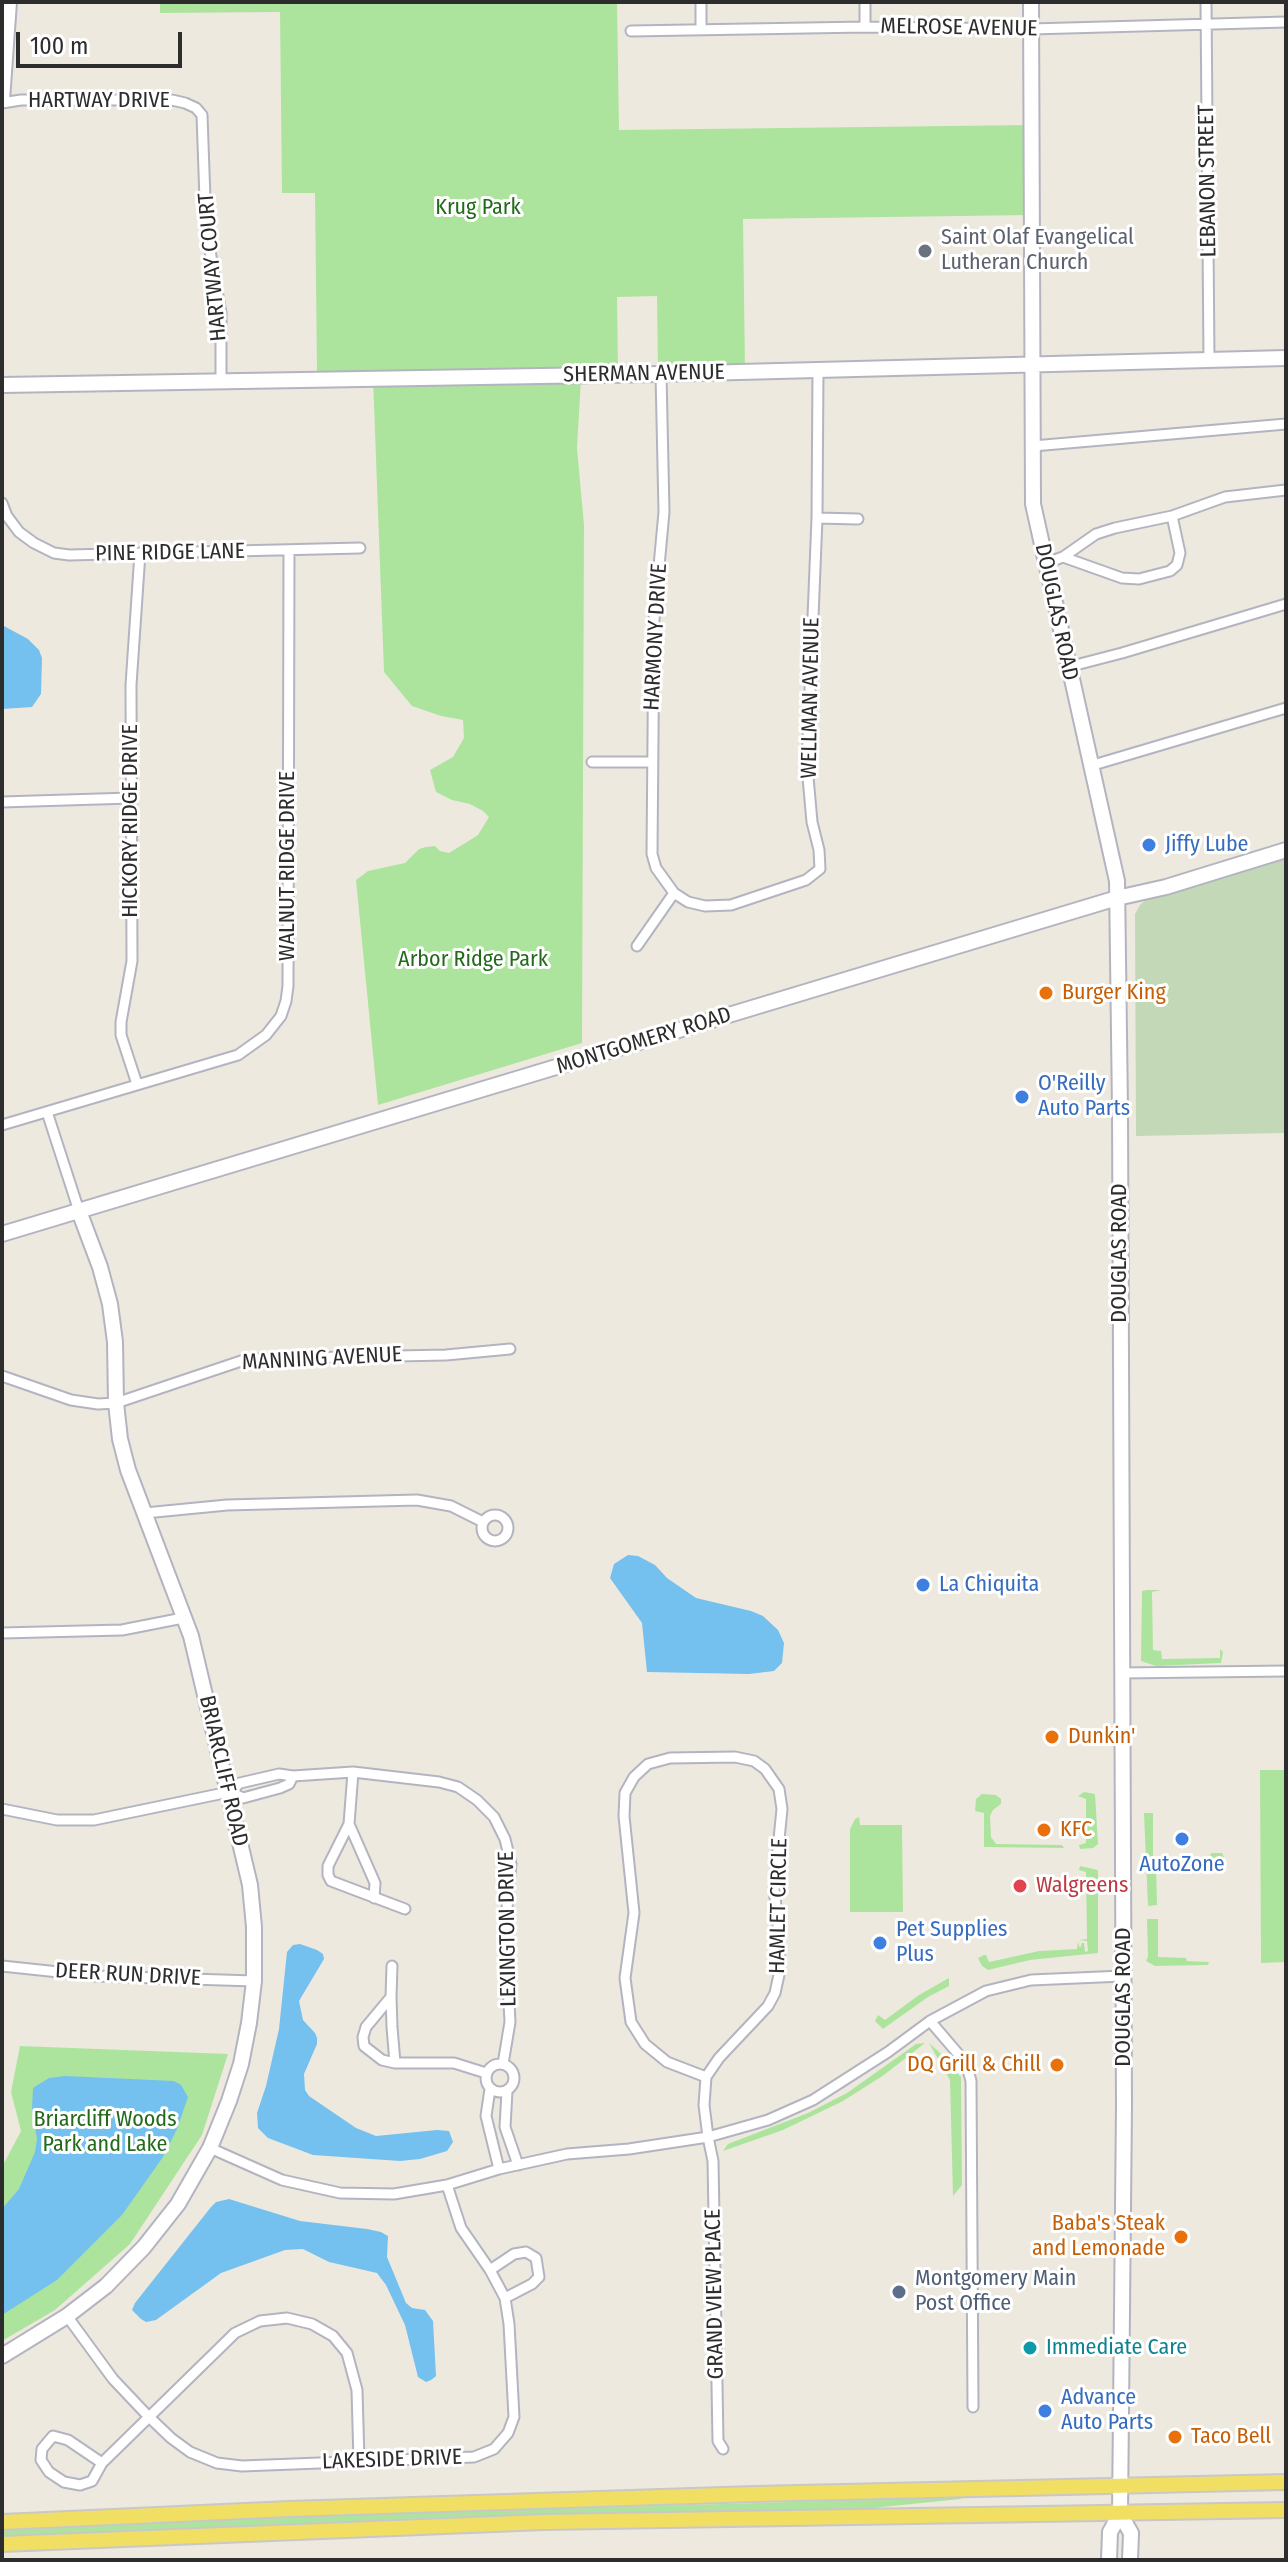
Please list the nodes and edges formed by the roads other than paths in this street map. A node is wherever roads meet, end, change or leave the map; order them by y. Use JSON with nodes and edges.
{"nodes":[{"id":1,"x":9,"y":2,"type":"edge"},
{"id":2,"x":701,"y":2,"type":"edge"},
{"id":3,"x":865,"y":2,"type":"edge"},
{"id":4,"x":1031,"y":2,"type":"edge"},
{"id":5,"x":1206,"y":2,"type":"edge"},
{"id":6,"x":1286,"y":22,"type":"edge"},
{"id":7,"x":1206,"y":25,"type":"junction"},
{"id":8,"x":865,"y":27,"type":"junction"},
{"id":9,"x":1031,"y":29,"type":"junction"},
{"id":10,"x":701,"y":30,"type":"junction"},
{"id":11,"x":631,"y":31,"type":"dead end"},
{"id":12,"x":2,"y":102,"type":"edge"},
{"id":13,"x":196,"y":108,"type":"joint"},
{"id":14,"x":1286,"y":358,"type":"edge"},
{"id":15,"x":1209,"y":360,"type":"junction"},
{"id":16,"x":1033,"y":364,"type":"junction"},
{"id":17,"x":818,"y":370,"type":"junction"},
{"id":18,"x":661,"y":374,"type":"junction"},
{"id":19,"x":221,"y":381,"type":"junction"},
{"id":20,"x":2,"y":385,"type":"edge"},
{"id":21,"x":1286,"y":424,"type":"edge"},
{"id":22,"x":1033,"y":446,"type":"junction"},
{"id":23,"x":1286,"y":490,"type":"edge"},
{"id":24,"x":2,"y":503,"type":"edge"},
{"id":25,"x":1172,"y":516,"type":"junction"},
{"id":26,"x":817,"y":518,"type":"junction"},
{"id":27,"x":858,"y":519,"type":"dead end"},
{"id":28,"x":360,"y":548,"type":"dead end"},
{"id":29,"x":289,"y":550,"type":"junction"},
{"id":30,"x":140,"y":553,"type":"junction"},
{"id":31,"x":1063,"y":557,"type":"junction"},
{"id":32,"x":1046,"y":563,"type":"junction"},
{"id":33,"x":1286,"y":604,"type":"edge"},
{"id":34,"x":1068,"y":667,"type":"junction"},
{"id":35,"x":1286,"y":708,"type":"edge"},
{"id":36,"x":592,"y":762,"type":"dead end"},
{"id":37,"x":652,"y":762,"type":"junction"},
{"id":38,"x":1090,"y":766,"type":"junction"},
{"id":39,"x":131,"y":798,"type":"junction"},
{"id":40,"x":2,"y":802,"type":"edge"},
{"id":41,"x":1286,"y":850,"type":"edge"},
{"id":42,"x":674,"y":893,"type":"junction"},
{"id":43,"x":1117,"y":898,"type":"junction"},
{"id":44,"x":637,"y":946,"type":"dead end"},
{"id":45,"x":137,"y":1084,"type":"junction"},
{"id":46,"x":47,"y":1112,"type":"junction"},
{"id":47,"x":2,"y":1125,"type":"edge"},
{"id":48,"x":79,"y":1211,"type":"junction"},
{"id":49,"x":2,"y":1234,"type":"edge"},
{"id":50,"x":510,"y":1349,"type":"dead end"},
{"id":51,"x":2,"y":1376,"type":"edge"},
{"id":52,"x":116,"y":1403,"type":"junction"},
{"id":53,"x":145,"y":1513,"type":"junction"},
{"id":54,"x":483,"y":1522,"type":"dead end"},
{"id":55,"x":183,"y":1618,"type":"junction"},
{"id":56,"x":2,"y":1633,"type":"edge"},
{"id":57,"x":1286,"y":1671,"type":"edge"},
{"id":58,"x":1121,"y":1673,"type":"junction"},
{"id":59,"x":353,"y":1772,"type":"junction"},
{"id":60,"x":293,"y":1776,"type":"junction"},
{"id":61,"x":229,"y":1792,"type":"junction"},
{"id":62,"x":2,"y":1809,"type":"edge"},
{"id":63,"x":349,"y":1824,"type":"junction"},
{"id":64,"x":374,"y":1898,"type":"junction"},
{"id":65,"x":405,"y":1909,"type":"dead end"},
{"id":66,"x":2,"y":1966,"type":"edge"},
{"id":67,"x":392,"y":1966,"type":"dead end"},
{"id":68,"x":1123,"y":1976,"type":"junction"},
{"id":69,"x":254,"y":1981,"type":"junction"},
{"id":70,"x":391,"y":1997,"type":"junction"},
{"id":71,"x":930,"y":2021,"type":"junction"},
{"id":72,"x":395,"y":2063,"type":"junction"},
{"id":73,"x":503,"y":2064,"type":"junction"},
{"id":74,"x":486,"y":2073,"type":"junction"},
{"id":75,"x":706,"y":2077,"type":"junction"},
{"id":76,"x":490,"y":2089,"type":"junction"},
{"id":77,"x":507,"y":2091,"type":"junction"},
{"id":78,"x":708,"y":2137,"type":"junction"},
{"id":79,"x":210,"y":2148,"type":"junction"},
{"id":80,"x":518,"y":2165,"type":"junction"},
{"id":81,"x":499,"y":2169,"type":"junction"},
{"id":82,"x":447,"y":2185,"type":"junction"},
{"id":83,"x":490,"y":2270,"type":"junction"},
{"id":84,"x":505,"y":2298,"type":"junction"},
{"id":85,"x":67,"y":2316,"type":"junction"},
{"id":86,"x":2,"y":2356,"type":"edge"},
{"id":87,"x":973,"y":2407,"type":"dead end"},
{"id":88,"x":148,"y":2416,"type":"junction"},
{"id":89,"x":723,"y":2449,"type":"dead end"},
{"id":90,"x":359,"y":2461,"type":"junction"},
{"id":91,"x":102,"y":2463,"type":"junction"},
{"id":92,"x":1286,"y":2482,"type":"edge"},
{"id":93,"x":1121,"y":2486,"type":"junction"},
{"id":94,"x":1286,"y":2510,"type":"edge"},
{"id":95,"x":1120,"y":2514,"type":"junction"},
{"id":96,"x":2,"y":2522,"type":"edge"},
{"id":97,"x":2,"y":2544,"type":"edge"},
{"id":98,"x":1109,"y":2560,"type":"edge"},
{"id":99,"x":1130,"y":2560,"type":"edge"}],
"edges":[{"from":1,"to":12,"type":"street"},
{"from":2,"to":10,"type":"street"},
{"from":3,"to":8,"type":"street"},
{"from":4,"to":9,"type":"street","name":"DOUGLAS ROAD"},
{"from":5,"to":7,"type":"street","name":"LEBANON STREET"},
{"from":6,"to":7,"type":"street","name":"MELROSE AVENUE"},
{"from":7,"to":9,"type":"street","name":"MELROSE AVENUE"},
{"from":7,"to":15,"type":"street","name":"LEBANON STREET"},
{"from":8,"to":9,"type":"street","name":"MELROSE AVENUE"},
{"from":8,"to":10,"type":"street","name":"MELROSE AVENUE"},
{"from":9,"to":16,"type":"street","name":"DOUGLAS ROAD"},
{"from":10,"to":11,"type":"street","name":"MELROSE AVENUE"},
{"from":12,"to":13,"type":"street","name":"HARTWAY DRIVE"},
{"from":13,"to":19,"type":"street","name":"HARTWAY COURT"},
{"from":14,"to":15,"type":"street","name":"SHERMAN AVENUE"},
{"from":15,"to":16,"type":"street","name":"SHERMAN AVENUE"},
{"from":16,"to":17,"type":"street","name":"SHERMAN AVENUE"},
{"from":16,"to":22,"type":"street","name":"DOUGLAS ROAD"},
{"from":17,"to":18,"type":"street","name":"SHERMAN AVENUE"},
{"from":17,"to":26,"type":"street","name":"WELLMAN AVENUE"},
{"from":18,"to":19,"type":"street","name":"SHERMAN AVENUE"},
{"from":18,"to":37,"type":"street","name":"HARMONY DRIVE"},
{"from":19,"to":20,"type":"street","name":"SHERMAN AVENUE"},
{"from":21,"to":22,"type":"street"},
{"from":22,"to":32,"type":"street","name":"DOUGLAS ROAD"},
{"from":23,"to":25,"type":"street"},
{"from":24,"to":30,"type":"street","name":"PINE RIDGE LANE"},
{"from":25,"to":31,"type":"street"},
{"from":25,"to":31,"type":"street"},
{"from":26,"to":27,"type":"street"},
{"from":26,"to":42,"type":"street","name":"WELLMAN AVENUE"},
{"from":28,"to":29,"type":"street","name":"PINE RIDGE LANE"},
{"from":29,"to":30,"type":"street","name":"PINE RIDGE LANE"},
{"from":29,"to":45,"type":"street","name":"WALNUT RIDGE DRIVE"},
{"from":30,"to":39,"type":"street","name":"HICKORY RIDGE DRIVE"},
{"from":31,"to":32,"type":"street"},
{"from":32,"to":34,"type":"street","name":"DOUGLAS ROAD"},
{"from":33,"to":34,"type":"street"},
{"from":34,"to":38,"type":"street","name":"DOUGLAS ROAD"},
{"from":35,"to":38,"type":"street"},
{"from":36,"to":37,"type":"street"},
{"from":37,"to":42,"type":"street","name":"HARMONY DRIVE"},
{"from":38,"to":43,"type":"street","name":"DOUGLAS ROAD"},
{"from":39,"to":40,"type":"street"},
{"from":39,"to":45,"type":"street","name":"HICKORY RIDGE DRIVE"},
{"from":41,"to":43,"type":"street","name":"MONTGOMERY ROAD"},
{"from":42,"to":44,"type":"street"},
{"from":43,"to":48,"type":"street","name":"MONTGOMERY ROAD"},
{"from":43,"to":58,"type":"street","name":"DOUGLAS ROAD"},
{"from":45,"to":46,"type":"street","name":"WALNUT RIDGE DRIVE"},
{"from":46,"to":47,"type":"street","name":"WALNUT RIDGE DRIVE"},
{"from":46,"to":48,"type":"street","name":"BRIARCLIFF ROAD"},
{"from":48,"to":49,"type":"street","name":"MONTGOMERY ROAD"},
{"from":48,"to":52,"type":"street","name":"BRIARCLIFF ROAD"},
{"from":50,"to":52,"type":"street","name":"MANNING AVENUE"},
{"from":51,"to":52,"type":"street","name":"MANNING AVENUE"},
{"from":52,"to":53,"type":"street","name":"BRIARCLIFF ROAD"},
{"from":53,"to":54,"type":"street"},
{"from":53,"to":55,"type":"street","name":"BRIARCLIFF ROAD"},
{"from":55,"to":56,"type":"street"},
{"from":55,"to":61,"type":"street","name":"BRIARCLIFF ROAD"},
{"from":57,"to":58,"type":"street"},
{"from":58,"to":68,"type":"street","name":"DOUGLAS ROAD"},
{"from":59,"to":60,"type":"street","name":"LEXINGTON DRIVE"},
{"from":59,"to":63,"type":"street"},
{"from":59,"to":73,"type":"street","name":"LEXINGTON DRIVE"},
{"from":60,"to":61,"type":"street","name":"LEXINGTON DRIVE"},
{"from":60,"to":61,"type":"street","name":"LEXINGTON DRIVE"},
{"from":61,"to":62,"type":"street"},
{"from":61,"to":69,"type":"street","name":"BRIARCLIFF ROAD"},
{"from":63,"to":64,"type":"street"},
{"from":63,"to":64,"type":"street"},
{"from":64,"to":65,"type":"street"},
{"from":66,"to":69,"type":"street","name":"DEER RUN DRIVE"},
{"from":67,"to":70,"type":"street"},
{"from":68,"to":71,"type":"street"},
{"from":68,"to":93,"type":"street","name":"DOUGLAS ROAD"},
{"from":69,"to":79,"type":"street","name":"BRIARCLIFF ROAD"},
{"from":70,"to":72,"type":"street"},
{"from":70,"to":72,"type":"street"},
{"from":71,"to":78,"type":"street"},
{"from":71,"to":87,"type":"street"},
{"from":72,"to":74,"type":"street"},
{"from":73,"to":74,"type":"street"},
{"from":73,"to":77,"type":"street","name":"LEXINGTON DRIVE"},
{"from":74,"to":76,"type":"street"},
{"from":75,"to":75,"type":"street","name":"HAMLET CIRCLE"},
{"from":75,"to":78,"type":"street"},
{"from":76,"to":77,"type":"street"},
{"from":76,"to":81,"type":"street"},
{"from":77,"to":80,"type":"street","name":"LEXINGTON DRIVE"},
{"from":78,"to":80,"type":"street"},
{"from":78,"to":89,"type":"street","name":"GRAND VIEW PLACE"},
{"from":79,"to":82,"type":"street"},
{"from":79,"to":85,"type":"street","name":"BRIARCLIFF ROAD"},
{"from":80,"to":81,"type":"street"},
{"from":81,"to":82,"type":"street"},
{"from":82,"to":83,"type":"street","name":"LAKESIDE DRIVE"},
{"from":83,"to":84,"type":"street","name":"LAKESIDE DRIVE"},
{"from":83,"to":84,"type":"street"},
{"from":84,"to":90,"type":"street","name":"LAKESIDE DRIVE"},
{"from":85,"to":86,"type":"street","name":"BRIARCLIFF ROAD"},
{"from":85,"to":88,"type":"street","name":"LAKESIDE DRIVE"},
{"from":88,"to":90,"type":"street","name":"LAKESIDE DRIVE"},
{"from":88,"to":90,"type":"street"},
{"from":88,"to":91,"type":"street"},
{"from":91,"to":91,"type":"street"},
{"from":92,"to":93,"type":"main road"},
{"from":93,"to":95,"type":"street","name":"DOUGLAS ROAD"},
{"from":93,"to":96,"type":"main road"},
{"from":94,"to":95,"type":"main road"},
{"from":95,"to":97,"type":"main road"},
{"from":95,"to":98,"type":"street","name":"DOUGLAS ROAD"},
{"from":95,"to":99,"type":"street","name":"DOUGLAS ROAD"}]}
